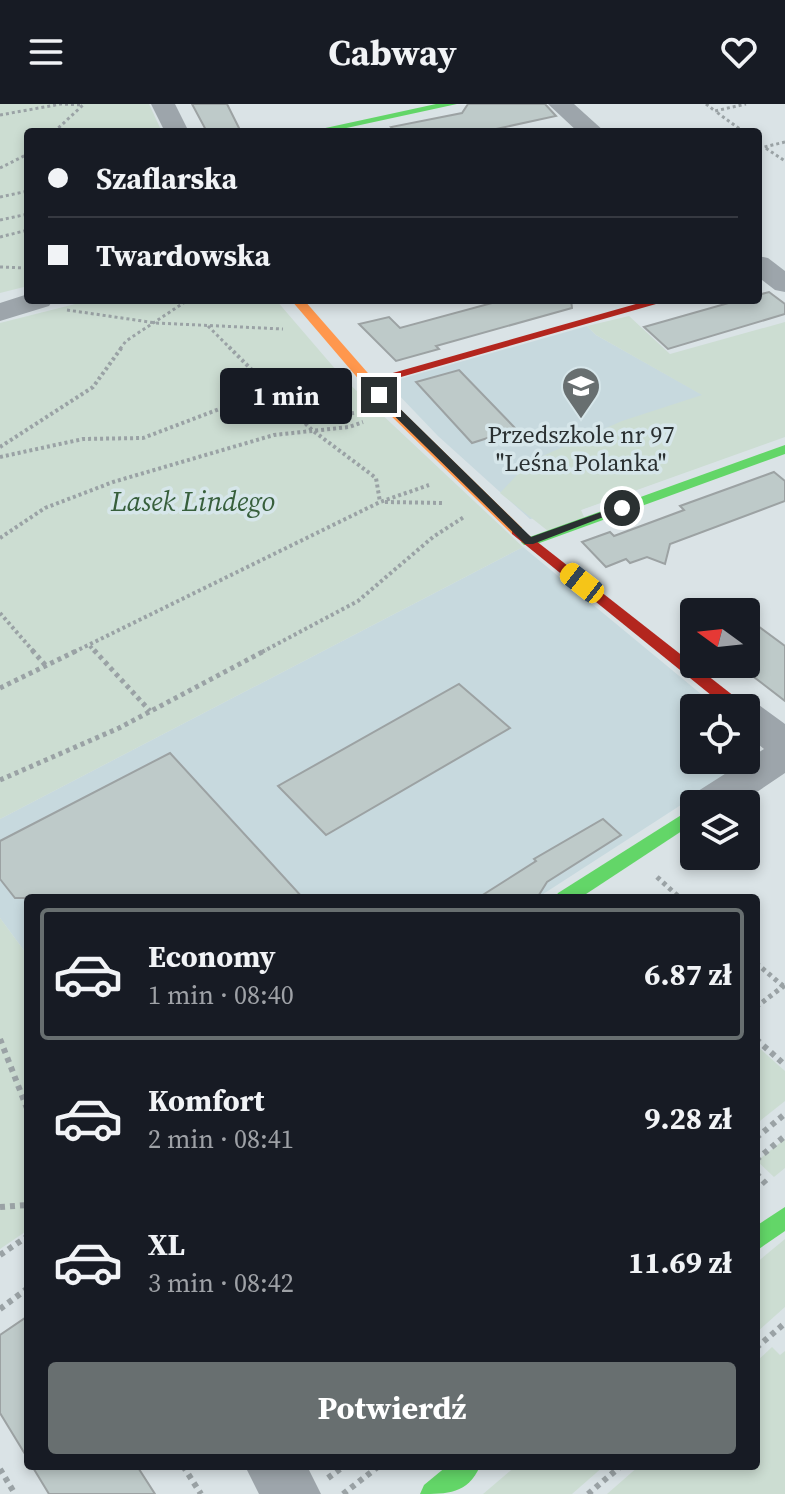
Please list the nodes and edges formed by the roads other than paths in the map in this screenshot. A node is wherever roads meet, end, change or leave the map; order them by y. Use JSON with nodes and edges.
{"nodes":[{"id":1,"x":163,"y":104,"type":"edge"},
{"id":2,"x":452,"y":104,"type":"edge"},
{"id":3,"x":560,"y":104,"type":"edge"},
{"id":4,"x":175,"y":128,"type":"edge"},
{"id":5,"x":332,"y":128,"type":"edge"},
{"id":6,"x":588,"y":128,"type":"edge"},
{"id":7,"x":300,"y":304,"type":"edge"},
{"id":8,"x":650,"y":304,"type":"edge"},
{"id":9,"x":368,"y":382,"type":"junction"},
{"id":10,"x":785,"y":449,"type":"edge"},
{"id":11,"x":529,"y":542,"type":"junction"},
{"id":12,"x":720,"y":694,"type":"edge"},
{"id":13,"x":760,"y":725,"type":"edge"},
{"id":14,"x":785,"y":745,"type":"edge"},
{"id":15,"x":785,"y":754,"type":"edge"},
{"id":16,"x":730,"y":790,"type":"edge"},
{"id":17,"x":680,"y":823,"type":"edge"},
{"id":18,"x":571,"y":894,"type":"edge"},
{"id":19,"x":785,"y":1217,"type":"edge"},
{"id":20,"x":760,"y":1237,"type":"edge"},
{"id":21,"x":276,"y":1470,"type":"edge"},
{"id":22,"x":462,"y":1470,"type":"edge"},
{"id":23,"x":293,"y":1494,"type":"edge"},
{"id":24,"x":433,"y":1494,"type":"edge"}],
"edges":[{"from":1,"to":4,"type":"street"},
{"from":2,"to":5,"type":"street"},
{"from":3,"to":6,"type":"street"},
{"from":7,"to":9,"type":"street"},
{"from":8,"to":9,"type":"street"},
{"from":9,"to":11,"type":"street"},
{"from":10,"to":11,"type":"street"},
{"from":11,"to":12,"type":"street"},
{"from":13,"to":14,"type":"street"},
{"from":15,"to":16,"type":"street"},
{"from":17,"to":18,"type":"street"},
{"from":19,"to":20,"type":"street"},
{"from":21,"to":23,"type":"street"},
{"from":22,"to":24,"type":"street"}]}
